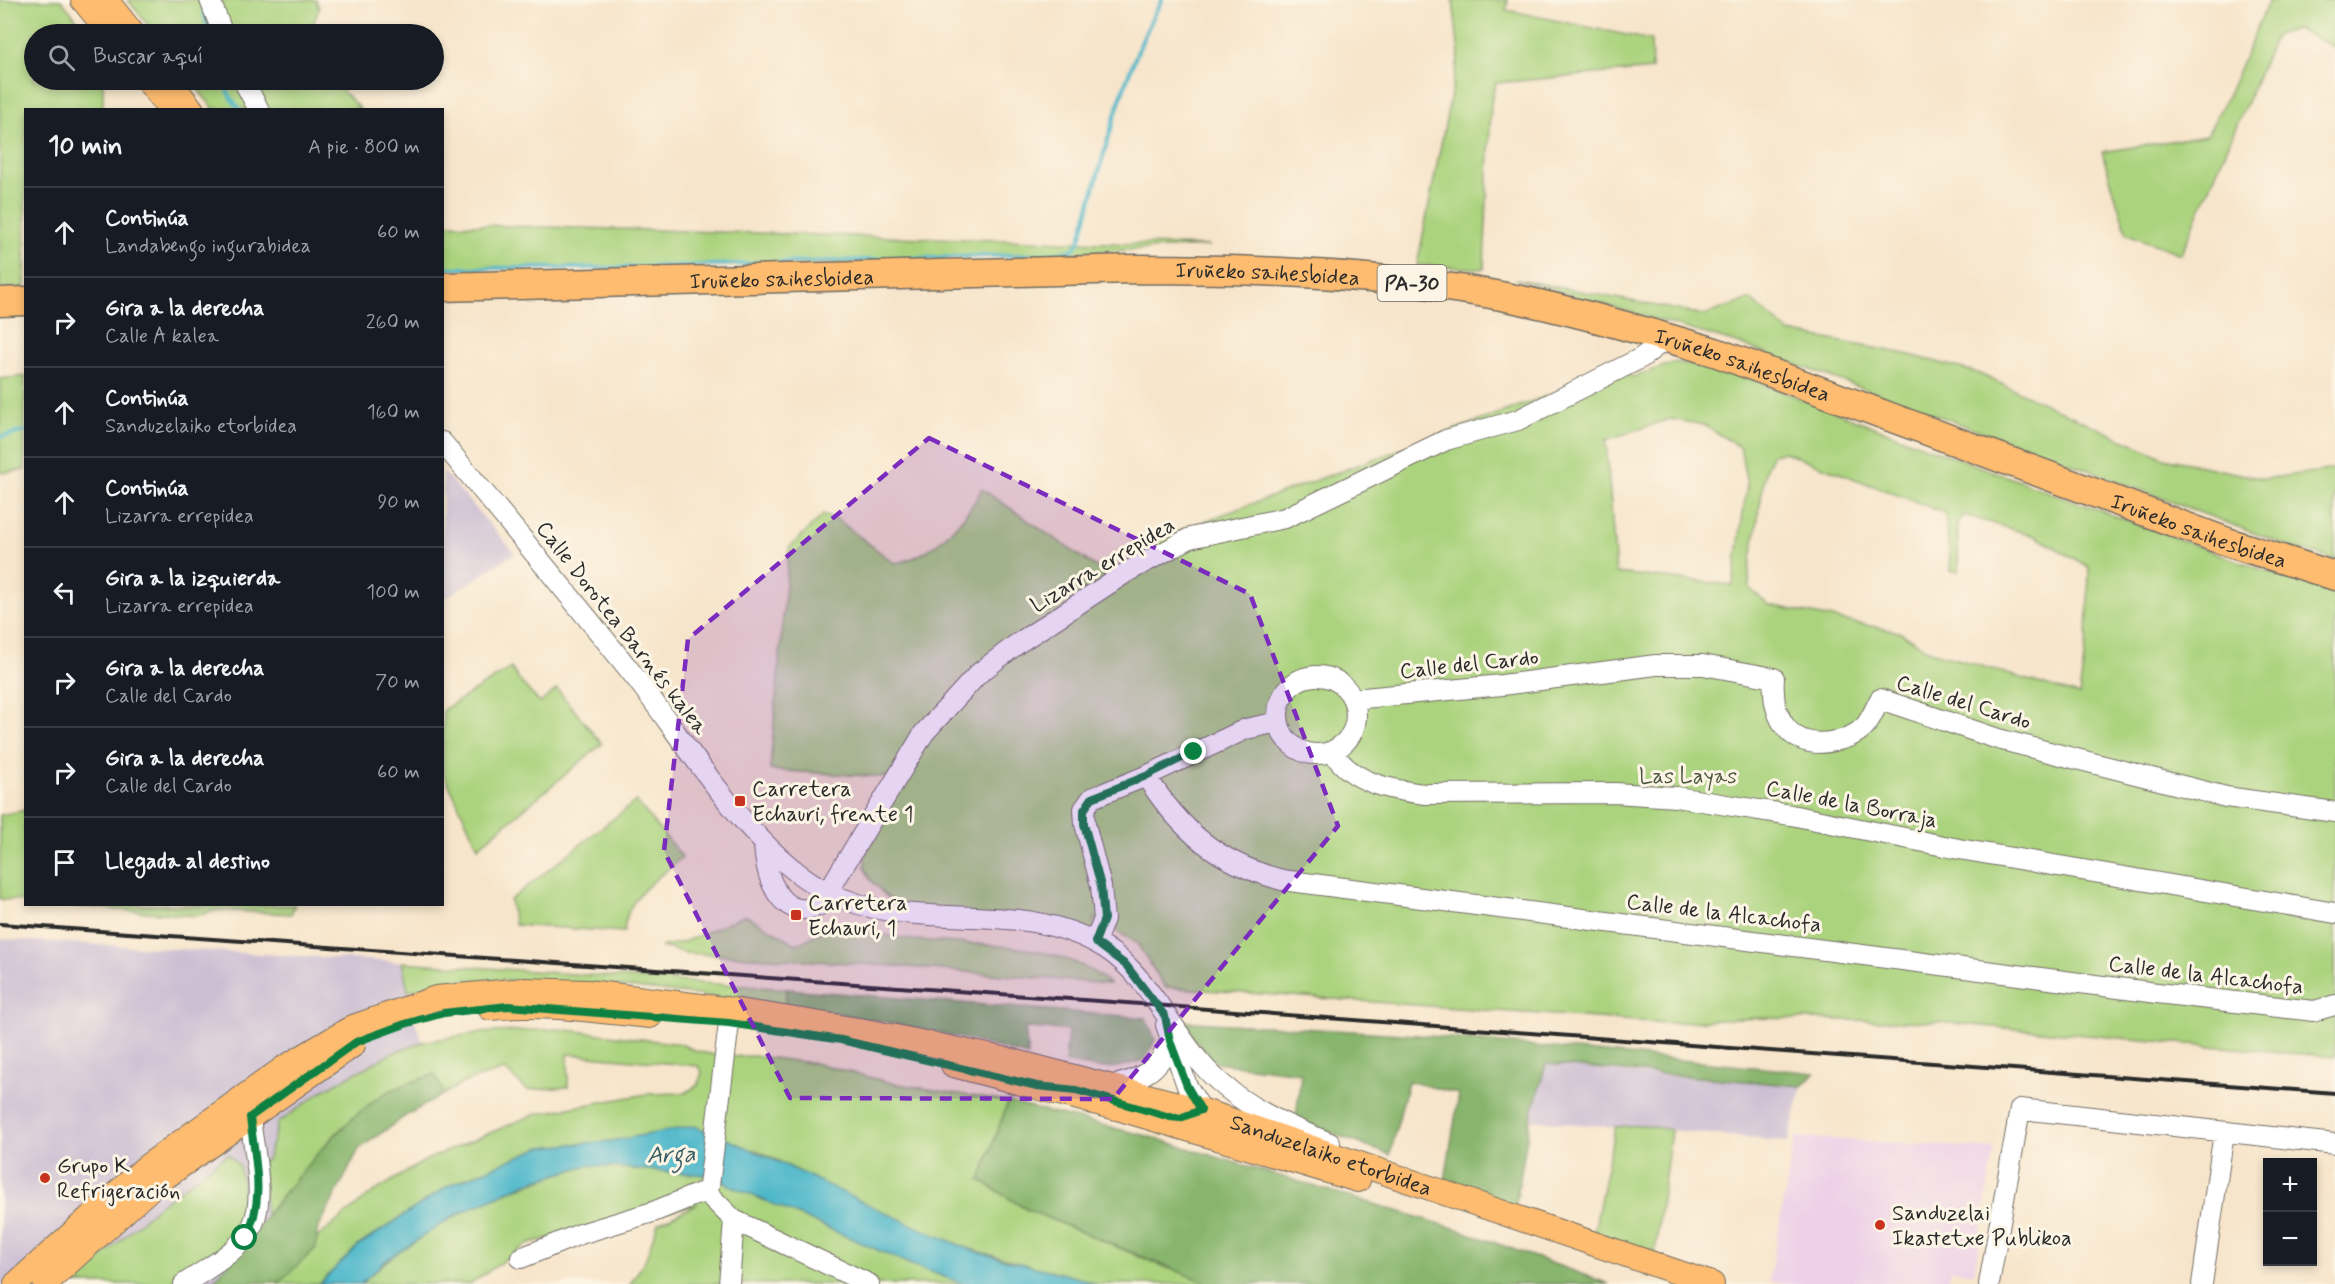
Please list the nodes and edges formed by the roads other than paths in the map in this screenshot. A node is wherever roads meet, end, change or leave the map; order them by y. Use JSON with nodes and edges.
{"nodes":[{"id":1,"x":83,"y":0,"type":"edge"},
{"id":2,"x":106,"y":0,"type":"edge"},
{"id":3,"x":210,"y":0,"type":"edge"},
{"id":4,"x":103,"y":24,"type":"edge"},
{"id":5,"x":126,"y":24,"type":"edge"},
{"id":6,"x":219,"y":24,"type":"edge"},
{"id":7,"x":155,"y":90,"type":"edge"},
{"id":8,"x":177,"y":90,"type":"edge"},
{"id":9,"x":248,"y":90,"type":"edge"},
{"id":10,"x":169,"y":108,"type":"edge"},
{"id":11,"x":190,"y":108,"type":"edge"},
{"id":12,"x":258,"y":108,"type":"edge"},
{"id":13,"x":444,"y":287,"type":"edge"},
{"id":14,"x":24,"y":301,"type":"edge"},
{"id":15,"x":0,"y":302,"type":"edge"},
{"id":16,"x":1667,"y":338,"type":"junction"},
{"id":17,"x":444,"y":444,"type":"edge"},
{"id":18,"x":2335,"y":576,"type":"edge"},
{"id":19,"x":1353,"y":699,"type":"junction"},
{"id":20,"x":1278,"y":722,"type":"junction"},
{"id":21,"x":1332,"y":751,"type":"junction"},
{"id":22,"x":1146,"y":776,"type":"junction"},
{"id":23,"x":2335,"y":812,"type":"edge"},
{"id":24,"x":764,"y":843,"type":"junction"},
{"id":25,"x":829,"y":893,"type":"junction"},
{"id":26,"x":2335,"y":913,"type":"edge"},
{"id":27,"x":1095,"y":942,"type":"junction"},
{"id":28,"x":2335,"y":1005,"type":"edge"},
{"id":29,"x":731,"y":1016,"type":"junction"},
{"id":30,"x":1165,"y":1016,"type":"junction"},
{"id":31,"x":1170,"y":1041,"type":"junction"},
{"id":32,"x":1178,"y":1063,"type":"junction"},
{"id":33,"x":1204,"y":1067,"type":"junction"},
{"id":34,"x":1156,"y":1068,"type":"junction"},
{"id":35,"x":1037,"y":1086,"type":"junction"},
{"id":36,"x":1108,"y":1086,"type":"junction"},
{"id":37,"x":1201,"y":1110,"type":"junction"},
{"id":38,"x":250,"y":1117,"type":"junction"},
{"id":39,"x":2224,"y":1132,"type":"junction"},
{"id":40,"x":2335,"y":1144,"type":"edge"},
{"id":41,"x":1374,"y":1176,"type":"junction"},
{"id":42,"x":708,"y":1188,"type":"junction"},
{"id":43,"x":734,"y":1220,"type":"junction"},
{"id":44,"x":521,"y":1258,"type":"dead end"},
{"id":45,"x":16,"y":1284,"type":"edge"},
{"id":46,"x":45,"y":1284,"type":"edge"},
{"id":47,"x":184,"y":1284,"type":"edge"},
{"id":48,"x":729,"y":1284,"type":"edge"},
{"id":49,"x":869,"y":1284,"type":"edge"},
{"id":50,"x":1670,"y":1284,"type":"edge"},
{"id":51,"x":1712,"y":1284,"type":"edge"},
{"id":52,"x":1989,"y":1284,"type":"edge"},
{"id":53,"x":2202,"y":1284,"type":"edge"}],
"edges":[{"from":1,"to":4,"type":"main road"},
{"from":2,"to":5,"type":"main road"},
{"from":3,"to":6,"type":"street"},
{"from":7,"to":10,"type":"main road"},
{"from":8,"to":11,"type":"main road"},
{"from":9,"to":12,"type":"street"},
{"from":13,"to":16,"type":"highway","name":"Iruñeko saihesbidea","number":"PA-30"},
{"from":14,"to":15,"type":"highway"},
{"from":16,"to":18,"type":"highway","name":"Iruñeko saihesbidea","number":"PA-30"},
{"from":16,"to":25,"type":"street","name":"Lizarra errepidea"},
{"from":17,"to":24,"type":"street","name":"Calle Dorotea Barnés kalea"},
{"from":19,"to":20,"type":"street"},
{"from":19,"to":21,"type":"street"},
{"from":19,"to":23,"type":"street","name":"Calle del Cardo"},
{"from":20,"to":21,"type":"street"},
{"from":20,"to":22,"type":"street"},
{"from":21,"to":26,"type":"street","name":"Calle de la Borraja"},
{"from":22,"to":27,"type":"street"},
{"from":22,"to":28,"type":"street","name":"Calle de la Alcachofa"},
{"from":24,"to":25,"type":"street"},
{"from":24,"to":25,"type":"street","name":"Lizarra errepidea"},
{"from":25,"to":27,"type":"street"},
{"from":27,"to":30,"type":"street"},
{"from":29,"to":35,"type":"main road","name":"Sanduzelaiko etorbidea"},
{"from":29,"to":36,"type":"main road","name":"Sanduzelaiko etorbidea"},
{"from":29,"to":38,"type":"main road"},
{"from":29,"to":42,"type":"street"},
{"from":29,"to":45,"type":"main road"},
{"from":30,"to":31,"type":"street"},
{"from":30,"to":33,"type":"street"},
{"from":31,"to":32,"type":"street"},
{"from":31,"to":34,"type":"street"},
{"from":32,"to":33,"type":"street"},
{"from":32,"to":34,"type":"street"},
{"from":32,"to":37,"type":"street"},
{"from":33,"to":37,"type":"street"},
{"from":33,"to":41,"type":"street"},
{"from":34,"to":36,"type":"street"},
{"from":35,"to":37,"type":"street"},
{"from":35,"to":41,"type":"main road","name":"Sanduzelaiko etorbidea"},
{"from":36,"to":37,"type":"main road","name":"Sanduzelaiko etorbidea"},
{"from":37,"to":41,"type":"main road","name":"Sanduzelaiko etorbidea"},
{"from":38,"to":46,"type":"main road"},
{"from":38,"to":47,"type":"street"},
{"from":39,"to":40,"type":"street"},
{"from":39,"to":52,"type":"street"},
{"from":39,"to":53,"type":"street"},
{"from":41,"to":50,"type":"main road","name":"Sanduzelaiko etorbidea"},
{"from":41,"to":51,"type":"main road","name":"Sanduzelaiko etorbidea"},
{"from":42,"to":43,"type":"street"},
{"from":42,"to":44,"type":"street"},
{"from":43,"to":48,"type":"street"},
{"from":43,"to":49,"type":"street"}]}
